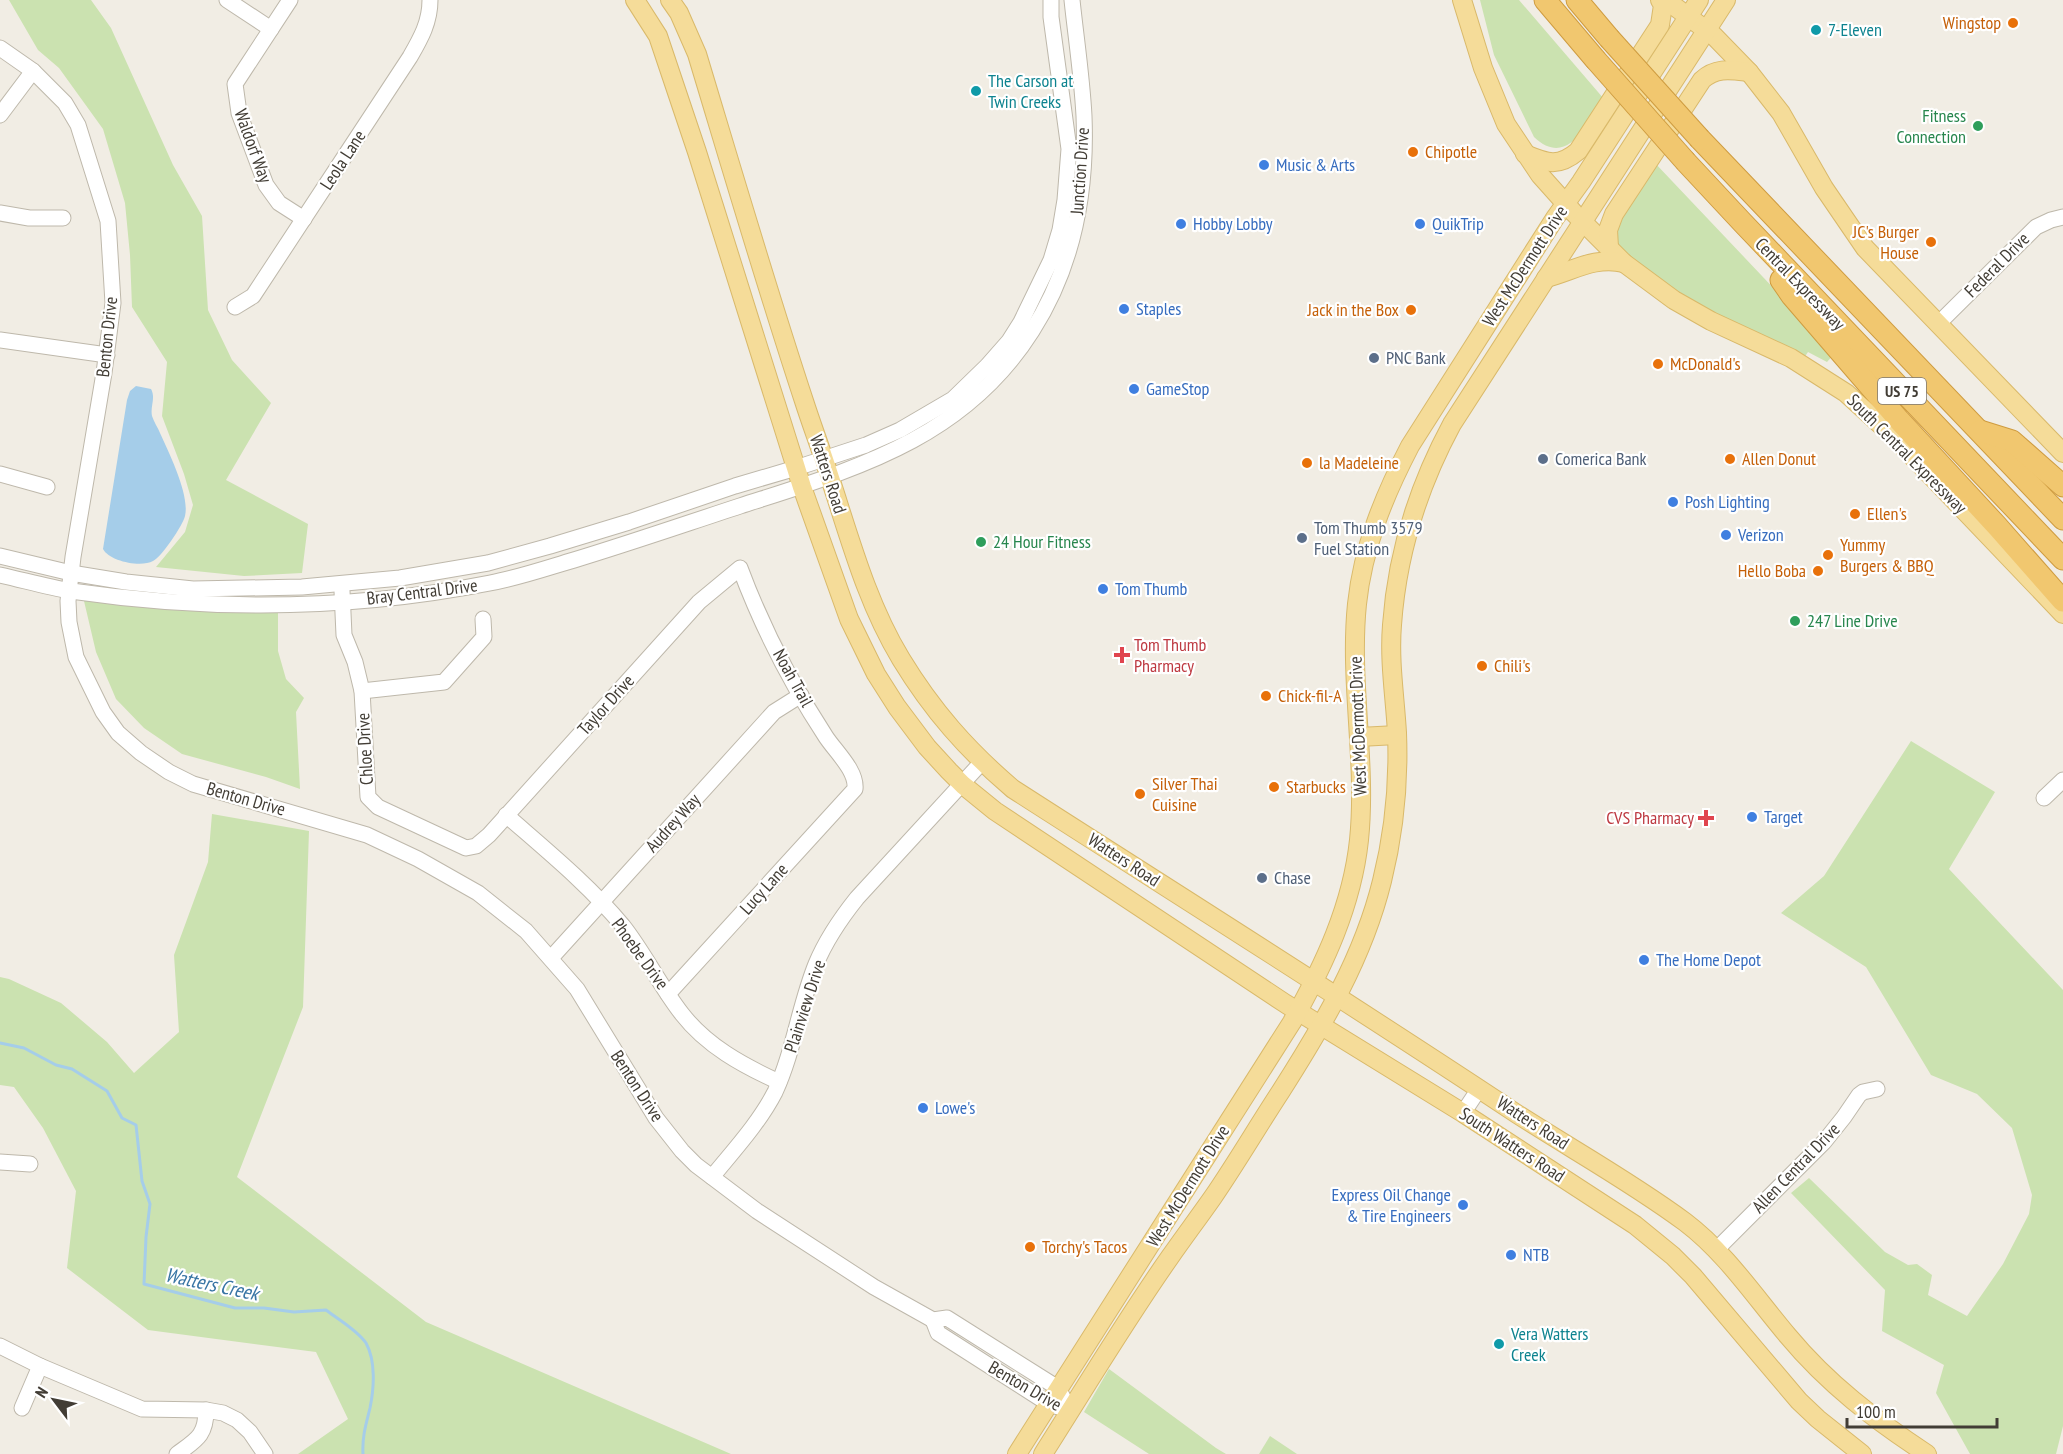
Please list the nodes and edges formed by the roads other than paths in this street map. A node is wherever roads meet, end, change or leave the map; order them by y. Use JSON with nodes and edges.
{"nodes":[{"id":1,"x":227,"y":0,"type":"edge"},
{"id":2,"x":290,"y":0,"type":"edge"},
{"id":3,"x":430,"y":0,"type":"edge"},
{"id":4,"x":635,"y":0,"type":"edge"},
{"id":5,"x":670,"y":0,"type":"edge"},
{"id":6,"x":1051,"y":0,"type":"edge"},
{"id":7,"x":1072,"y":0,"type":"edge"},
{"id":8,"x":1462,"y":0,"type":"edge"},
{"id":9,"x":1545,"y":0,"type":"edge"},
{"id":10,"x":1577,"y":0,"type":"edge"},
{"id":11,"x":1660,"y":0,"type":"edge"},
{"id":12,"x":1666,"y":0,"type":"edge"},
{"id":13,"x":1700,"y":0,"type":"edge"},
{"id":14,"x":1726,"y":0,"type":"edge"},
{"id":15,"x":1689,"y":16,"type":"junction"},
{"id":16,"x":271,"y":29,"type":"junction"},
{"id":17,"x":1706,"y":30,"type":"junction"},
{"id":18,"x":0,"y":48,"type":"edge"},
{"id":19,"x":1057,"y":61,"type":"junction"},
{"id":20,"x":33,"y":71,"type":"junction"},
{"id":21,"x":1749,"y":72,"type":"junction"},
{"id":22,"x":0,"y":115,"type":"edge"},
{"id":23,"x":1084,"y":137,"type":"junction"},
{"id":24,"x":1525,"y":154,"type":"junction"},
{"id":25,"x":1566,"y":204,"type":"junction"},
{"id":26,"x":0,"y":213,"type":"edge"},
{"id":27,"x":2063,"y":217,"type":"edge"},
{"id":28,"x":63,"y":218,"type":"dead end"},
{"id":29,"x":304,"y":219,"type":"junction"},
{"id":30,"x":1582,"y":221,"type":"junction"},
{"id":31,"x":1742,"y":222,"type":"junction"},
{"id":32,"x":1609,"y":247,"type":"junction"},
{"id":33,"x":1624,"y":263,"type":"junction"},
{"id":34,"x":1545,"y":278,"type":"junction"},
{"id":35,"x":235,"y":307,"type":"dead end"},
{"id":36,"x":1938,"y":324,"type":"junction"},
{"id":37,"x":0,"y":340,"type":"edge"},
{"id":38,"x":107,"y":355,"type":"junction"},
{"id":39,"x":977,"y":376,"type":"junction"},
{"id":40,"x":940,"y":424,"type":"junction"},
{"id":41,"x":1978,"y":430,"type":"junction"},
{"id":42,"x":1410,"y":446,"type":"junction"},
{"id":43,"x":2063,"y":453,"type":"edge"},
{"id":44,"x":823,"y":459,"type":"junction"},
{"id":45,"x":1433,"y":460,"type":"junction"},
{"id":46,"x":796,"y":468,"type":"junction"},
{"id":47,"x":0,"y":474,"type":"edge"},
{"id":48,"x":830,"y":477,"type":"junction"},
{"id":49,"x":2063,"y":486,"type":"edge"},
{"id":50,"x":47,"y":487,"type":"dead end"},
{"id":51,"x":802,"y":487,"type":"junction"},
{"id":52,"x":2063,"y":519,"type":"edge"},
{"id":53,"x":0,"y":556,"type":"edge"},
{"id":54,"x":2063,"y":559,"type":"edge"},
{"id":55,"x":740,"y":568,"type":"joint"},
{"id":56,"x":71,"y":573,"type":"junction"},
{"id":57,"x":0,"y":575,"type":"edge"},
{"id":58,"x":342,"y":583,"type":"junction"},
{"id":59,"x":69,"y":590,"type":"junction"},
{"id":60,"x":341,"y":601,"type":"junction"},
{"id":61,"x":2063,"y":601,"type":"edge"},
{"id":62,"x":2063,"y":614,"type":"edge"},
{"id":63,"x":483,"y":619,"type":"dead end"},
{"id":64,"x":362,"y":691,"type":"junction"},
{"id":65,"x":801,"y":695,"type":"junction"},
{"id":66,"x":1397,"y":735,"type":"junction"},
{"id":67,"x":1359,"y":737,"type":"junction"},
{"id":68,"x":982,"y":762,"type":"junction"},
{"id":69,"x":2063,"y":780,"type":"edge"},
{"id":70,"x":856,"y":782,"type":"joint"},
{"id":71,"x":963,"y":785,"type":"junction"},
{"id":72,"x":2044,"y":798,"type":"dead end"},
{"id":73,"x":506,"y":815,"type":"junction"},
{"id":74,"x":476,"y":846,"type":"joint"},
{"id":75,"x":600,"y":902,"type":"junction"},
{"id":76,"x":550,"y":958,"type":"junction"},
{"id":77,"x":1314,"y":982,"type":"junction"},
{"id":78,"x":668,"y":994,"type":"junction"},
{"id":79,"x":1337,"y":997,"type":"junction"},
{"id":80,"x":1298,"y":1011,"type":"junction"},
{"id":81,"x":1322,"y":1025,"type":"junction"},
{"id":82,"x":779,"y":1082,"type":"junction"},
{"id":83,"x":1479,"y":1089,"type":"junction"},
{"id":84,"x":1877,"y":1089,"type":"dead end"},
{"id":85,"x":1463,"y":1113,"type":"junction"},
{"id":86,"x":0,"y":1162,"type":"edge"},
{"id":87,"x":30,"y":1164,"type":"dead end"},
{"id":88,"x":712,"y":1178,"type":"junction"},
{"id":89,"x":1190,"y":1184,"type":"junction"},
{"id":90,"x":1212,"y":1199,"type":"junction"},
{"id":91,"x":1716,"y":1251,"type":"junction"},
{"id":92,"x":0,"y":1346,"type":"edge"},
{"id":93,"x":40,"y":1366,"type":"junction"},
{"id":94,"x":1054,"y":1396,"type":"junction"},
{"id":95,"x":22,"y":1408,"type":"dead end"},
{"id":96,"x":206,"y":1410,"type":"junction"},
{"id":97,"x":1070,"y":1412,"type":"junction"},
{"id":98,"x":177,"y":1454,"type":"edge"},
{"id":99,"x":265,"y":1454,"type":"edge"},
{"id":100,"x":1017,"y":1454,"type":"edge"},
{"id":101,"x":1043,"y":1454,"type":"edge"},
{"id":102,"x":1862,"y":1454,"type":"edge"},
{"id":103,"x":1927,"y":1454,"type":"edge"}],
"edges":[{"from":1,"to":16,"type":"street"},
{"from":2,"to":16,"type":"street","name":"Waldorf Way"},
{"from":3,"to":29,"type":"street","name":"Leola Lane"},
{"from":4,"to":46,"type":"main road","name":"Watters Road"},
{"from":5,"to":44,"type":"main road","name":"Watters Road"},
{"from":6,"to":19,"type":"street","name":"Junction Drive"},
{"from":7,"to":23,"type":"street","name":"Junction Drive"},
{"from":8,"to":24,"type":"main road","name":"South Central Expressway"},
{"from":9,"to":31,"type":"highway","name":"Central Expressway","number":"US 75","bridge":true},
{"from":10,"to":41,"type":"highway","name":"Central Expressway","number":"US 75","bridge":true},
{"from":11,"to":24,"type":"main road"},
{"from":12,"to":15,"type":"main road"},
{"from":13,"to":15,"type":"main road","name":"West McDermott Drive"},
{"from":14,"to":17,"type":"main road","name":"West McDermott Drive"},
{"from":15,"to":17,"type":"main road"},
{"from":15,"to":25,"type":"main road","name":"West McDermott Drive"},
{"from":16,"to":29,"type":"street","name":"Waldorf Way"},
{"from":17,"to":21,"type":"main road"},
{"from":17,"to":30,"type":"main road","name":"West McDermott Drive"},
{"from":18,"to":20,"type":"street","name":"Benton Drive"},
{"from":19,"to":23,"type":"street"},
{"from":19,"to":39,"type":"street","name":"Junction Drive"},
{"from":20,"to":22,"type":"street"},
{"from":20,"to":38,"type":"street","name":"Benton Drive"},
{"from":21,"to":32,"type":"main road"},
{"from":21,"to":36,"type":"main road"},
{"from":23,"to":40,"type":"street","name":"Junction Drive"},
{"from":24,"to":25,"type":"main road","name":"South Central Expressway"},
{"from":25,"to":30,"type":"main road","name":"South Central Expressway"},
{"from":25,"to":42,"type":"main road","name":"West McDermott Drive"},
{"from":26,"to":28,"type":"street"},
{"from":27,"to":36,"type":"street","name":"Federal Drive"},
{"from":29,"to":35,"type":"street","name":"Leola Lane"},
{"from":30,"to":32,"type":"main road","name":"South Central Expressway"},
{"from":30,"to":34,"type":"main road","name":"West McDermott Drive"},
{"from":31,"to":54,"type":"highway","name":"Central Expressway","number":"US 75"},
{"from":31,"to":61,"type":"highway"},
{"from":32,"to":33,"type":"main road","name":"South Central Expressway"},
{"from":33,"to":34,"type":"main road"},
{"from":33,"to":62,"type":"main road","name":"South Central Expressway"},
{"from":34,"to":45,"type":"main road","name":"West McDermott Drive"},
{"from":36,"to":43,"type":"main road"},
{"from":37,"to":38,"type":"street"},
{"from":38,"to":56,"type":"street","name":"Benton Drive"},
{"from":39,"to":40,"type":"street"},
{"from":39,"to":44,"type":"street","name":"Junction Drive"},
{"from":40,"to":48,"type":"street","name":"Junction Drive"},
{"from":41,"to":49,"type":"highway"},
{"from":41,"to":52,"type":"highway","name":"Central Expressway","number":"US 75"},
{"from":42,"to":45,"type":"main road"},
{"from":42,"to":67,"type":"main road","name":"West McDermott Drive"},
{"from":44,"to":46,"type":"street","name":"Bray Central Drive"},
{"from":44,"to":48,"type":"main road","name":"Watters Road"},
{"from":45,"to":66,"type":"main road","name":"West McDermott Drive"},
{"from":46,"to":51,"type":"main road","name":"Watters Road"},
{"from":46,"to":58,"type":"street","name":"Bray Central Drive"},
{"from":47,"to":50,"type":"street"},
{"from":48,"to":51,"type":"street","name":"Bray Central Drive"},
{"from":48,"to":68,"type":"main road","name":"Watters Road"},
{"from":51,"to":60,"type":"street","name":"Bray Central Drive"},
{"from":51,"to":71,"type":"main road","name":"Watters Road"},
{"from":53,"to":56,"type":"street","name":"Bray Central Drive"},
{"from":55,"to":65,"type":"street","name":"Noah Trail"},
{"from":55,"to":73,"type":"street","name":"Taylor Drive"},
{"from":56,"to":58,"type":"street","name":"Bray Central Drive"},
{"from":56,"to":59,"type":"street","name":"Benton Drive"},
{"from":57,"to":59,"type":"street","name":"Bray Central Drive"},
{"from":58,"to":60,"type":"street","name":"Chloe Drive"},
{"from":59,"to":60,"type":"street","name":"Bray Central Drive"},
{"from":59,"to":76,"type":"street","name":"Benton Drive"},
{"from":60,"to":64,"type":"street","name":"Chloe Drive"},
{"from":63,"to":64,"type":"street"},
{"from":64,"to":74,"type":"street","name":"Chloe Drive"},
{"from":65,"to":70,"type":"street","name":"Noah Trail"},
{"from":65,"to":75,"type":"street","name":"Audrey Way"},
{"from":66,"to":67,"type":"main road"},
{"from":66,"to":79,"type":"main road","name":"West McDermott Drive"},
{"from":67,"to":77,"type":"main road","name":"West McDermott Drive"},
{"from":68,"to":71,"type":"street","name":"Plainview Drive"},
{"from":68,"to":77,"type":"main road","name":"Watters Road"},
{"from":69,"to":72,"type":"street"},
{"from":70,"to":78,"type":"street","name":"Lucy Lane"},
{"from":71,"to":80,"type":"main road","name":"Watters Road"},
{"from":71,"to":82,"type":"street","name":"Plainview Drive"},
{"from":73,"to":74,"type":"street","name":"Taylor Drive"},
{"from":73,"to":75,"type":"street","name":"Phoebe Drive"},
{"from":75,"to":76,"type":"street","name":"Audrey Way"},
{"from":75,"to":78,"type":"street","name":"Phoebe Drive"},
{"from":76,"to":88,"type":"street","name":"Benton Drive"},
{"from":77,"to":79,"type":"main road","name":"Watters Road"},
{"from":77,"to":80,"type":"main road","name":"West McDermott Drive"},
{"from":78,"to":82,"type":"street","name":"Phoebe Drive"},
{"from":79,"to":81,"type":"main road","name":"West McDermott Drive"},
{"from":79,"to":83,"type":"main road","name":"Watters Road"},
{"from":80,"to":81,"type":"main road","name":"Watters Road"},
{"from":80,"to":89,"type":"main road","name":"West McDermott Drive"},
{"from":81,"to":85,"type":"main road","name":"South Watters Road"},
{"from":81,"to":90,"type":"main road","name":"West McDermott Drive"},
{"from":82,"to":88,"type":"street","name":"Plainview Drive"},
{"from":83,"to":85,"type":"street"},
{"from":83,"to":91,"type":"main road","name":"Watters Road"},
{"from":84,"to":91,"type":"street","name":"Allen Central Drive"},
{"from":85,"to":102,"type":"main road","name":"South Watters Road"},
{"from":86,"to":87,"type":"street"},
{"from":88,"to":94,"type":"street","name":"Benton Drive"},
{"from":89,"to":90,"type":"main road"},
{"from":89,"to":94,"type":"main road","name":"West McDermott Drive"},
{"from":90,"to":97,"type":"main road","name":"West McDermott Drive"},
{"from":91,"to":103,"type":"main road","name":"Watters Road"},
{"from":92,"to":93,"type":"street"},
{"from":93,"to":95,"type":"street"},
{"from":93,"to":96,"type":"street"},
{"from":94,"to":97,"type":"street","name":"Benton Drive"},
{"from":94,"to":100,"type":"main road","name":"West McDermott Drive"},
{"from":96,"to":98,"type":"street"},
{"from":96,"to":99,"type":"street"},
{"from":97,"to":101,"type":"main road","name":"West McDermott Drive"}]}
